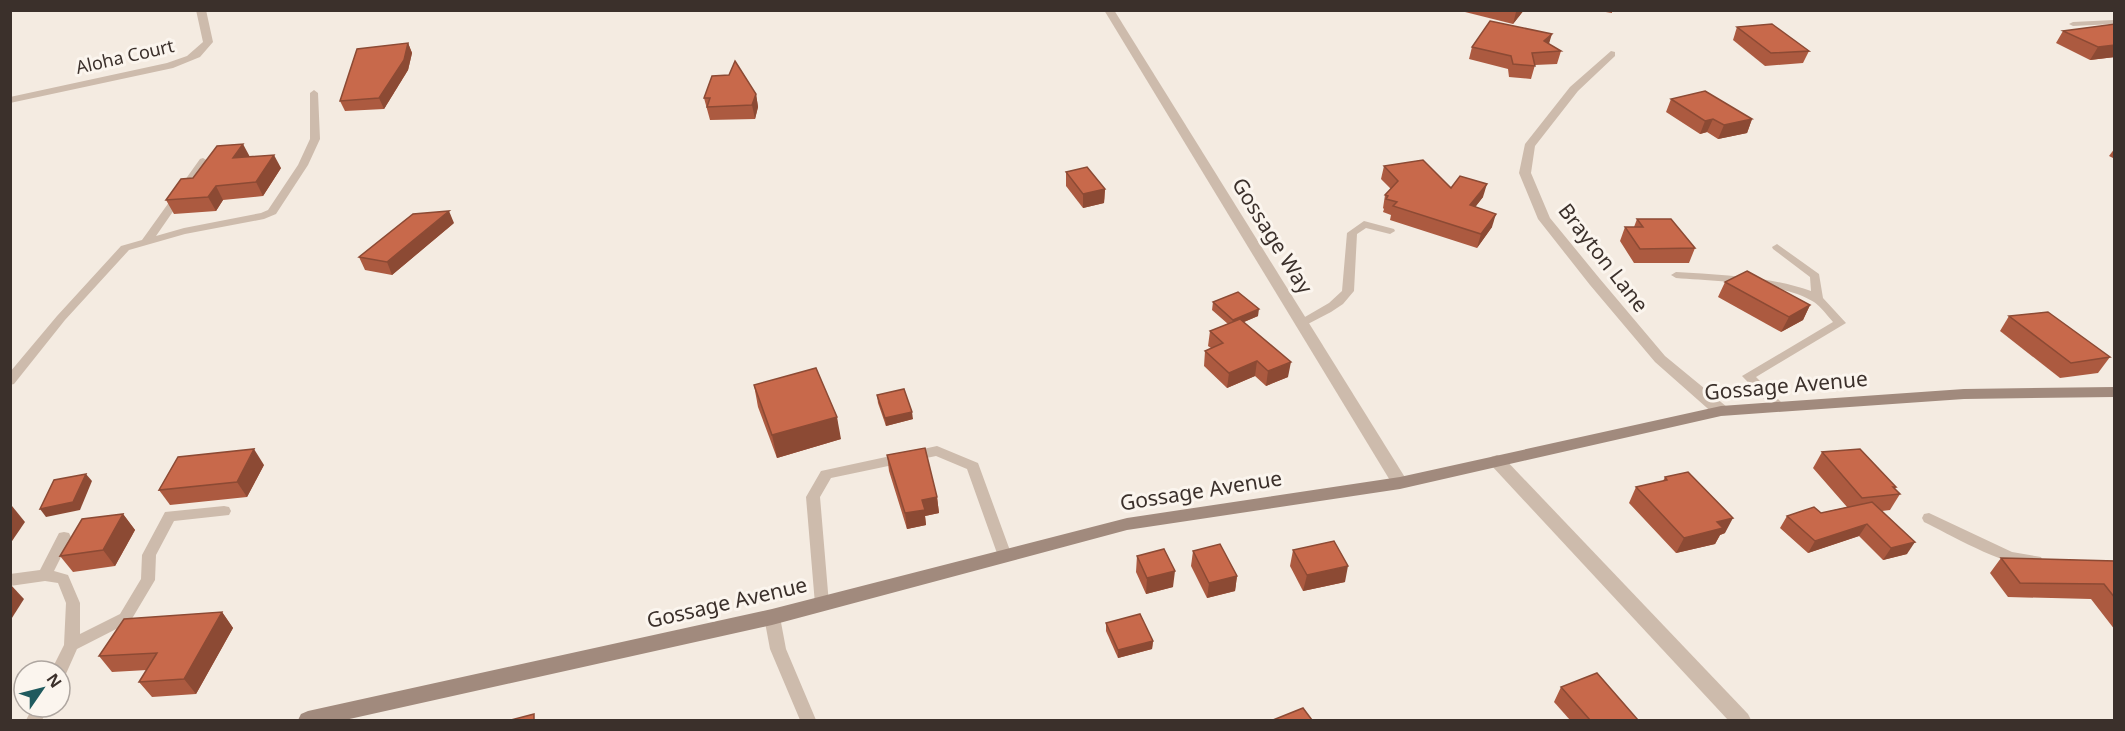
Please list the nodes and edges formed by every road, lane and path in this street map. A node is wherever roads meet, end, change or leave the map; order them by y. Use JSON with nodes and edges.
{"nodes":[{"id":1,"x":201,"y":10,"type":"edge"},
{"id":2,"x":1109,"y":10,"type":"edge"},
{"id":3,"x":2115,"y":22,"type":"edge"},
{"id":4,"x":2073,"y":24,"type":"dead end"},
{"id":5,"x":1611,"y":54,"type":"dead end"},
{"id":6,"x":314,"y":93,"type":"dead end"},
{"id":7,"x":10,"y":100,"type":"edge"},
{"id":8,"x":203,"y":161,"type":"edge"},
{"id":9,"x":1390,"y":231,"type":"dead end"},
{"id":10,"x":146,"y":242,"type":"junction"},
{"id":11,"x":1777,"y":247,"type":"dead end"},
{"id":12,"x":1676,"y":275,"type":"dead end"},
{"id":13,"x":1816,"y":298,"type":"junction"},
{"id":14,"x":1302,"y":323,"type":"junction"},
{"id":15,"x":10,"y":381,"type":"edge"},
{"id":16,"x":2115,"y":392,"type":"edge"},
{"id":17,"x":1779,"y":407,"type":"junction"},
{"id":18,"x":1721,"y":411,"type":"junction"},
{"id":19,"x":1497,"y":461,"type":"junction"},
{"id":20,"x":1400,"y":483,"type":"junction"},
{"id":21,"x":224,"y":511,"type":"dead end"},
{"id":22,"x":1929,"y":518,"type":"dead end"},
{"id":23,"x":64,"y":537,"type":"dead end"},
{"id":24,"x":1005,"y":556,"type":"junction"},
{"id":25,"x":2046,"y":564,"type":"edge"},
{"id":26,"x":45,"y":574,"type":"junction"},
{"id":27,"x":10,"y":580,"type":"edge"},
{"id":28,"x":822,"y":604,"type":"junction"},
{"id":29,"x":772,"y":617,"type":"junction"},
{"id":30,"x":72,"y":645,"type":"junction"},
{"id":31,"x":65,"y":659,"type":"edge"},
{"id":32,"x":308,"y":720,"type":"edge"},
{"id":33,"x":808,"y":720,"type":"edge"},
{"id":34,"x":1741,"y":720,"type":"edge"}],
"edges":[{"from":1,"to":7,"type":"street","name":"Aloha Court"},
{"from":2,"to":14,"type":"street","name":"Gossage Way"},
{"from":3,"to":4,"type":"lane"},
{"from":5,"to":18,"type":"street","name":"Brayton Lane"},
{"from":6,"to":10,"type":"lane"},
{"from":8,"to":10,"type":"lane"},
{"from":9,"to":14,"type":"lane"},
{"from":10,"to":15,"type":"lane"},
{"from":11,"to":13,"type":"lane"},
{"from":12,"to":13,"type":"lane"},
{"from":13,"to":17,"type":"lane"},
{"from":14,"to":20,"type":"street","name":"Gossage Way"},
{"from":16,"to":17,"type":"street","name":"Gossage Avenue"},
{"from":17,"to":18,"type":"street","name":"Gossage Avenue"},
{"from":18,"to":19,"type":"street","name":"Gossage Avenue"},
{"from":19,"to":20,"type":"street","name":"Gossage Avenue"},
{"from":19,"to":34,"type":"street"},
{"from":20,"to":24,"type":"street","name":"Gossage Avenue"},
{"from":21,"to":30,"type":"lane"},
{"from":22,"to":25,"type":"lane"},
{"from":23,"to":26,"type":"lane"},
{"from":24,"to":28,"type":"street","name":"Gossage Avenue"},
{"from":24,"to":28,"type":"lane"},
{"from":26,"to":27,"type":"lane"},
{"from":26,"to":30,"type":"lane"},
{"from":28,"to":29,"type":"street","name":"Gossage Avenue"},
{"from":29,"to":32,"type":"street","name":"Gossage Avenue"},
{"from":29,"to":33,"type":"lane"},
{"from":30,"to":31,"type":"lane"}]}
